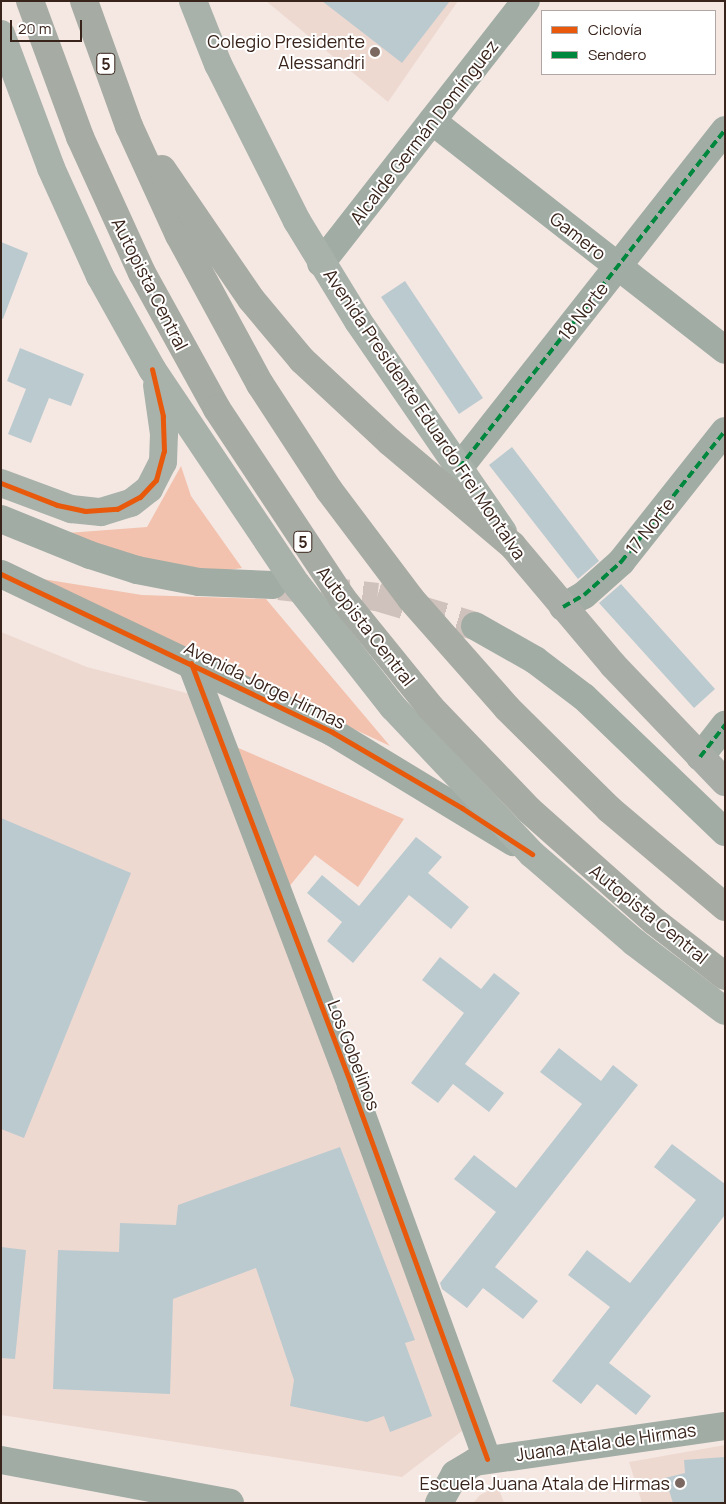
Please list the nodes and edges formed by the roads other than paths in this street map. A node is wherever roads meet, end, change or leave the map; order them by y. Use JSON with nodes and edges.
{"nodes":[{"id":1,"x":30,"y":1,"type":"edge"},
{"id":2,"x":84,"y":1,"type":"edge"},
{"id":3,"x":193,"y":1,"type":"edge"},
{"id":4,"x":526,"y":1,"type":"edge"},
{"id":5,"x":4,"y":48,"type":"edge"},
{"id":6,"x":432,"y":122,"type":"junction"},
{"id":7,"x":129,"y":126,"type":"junction"},
{"id":8,"x":725,"y":130,"type":"edge"},
{"id":9,"x":321,"y":263,"type":"junction"},
{"id":10,"x":618,"y":266,"type":"junction"},
{"id":11,"x":725,"y":350,"type":"edge"},
{"id":12,"x":152,"y":369,"type":"junction"},
{"id":13,"x":725,"y":431,"type":"edge"},
{"id":14,"x":459,"y":468,"type":"junction"},
{"id":15,"x":1,"y":483,"type":"edge"},
{"id":16,"x":1,"y":519,"type":"edge"},
{"id":17,"x":512,"y":545,"type":"junction"},
{"id":18,"x":1,"y":574,"type":"edge"},
{"id":19,"x":273,"y":585,"type":"tunnel mouth"},
{"id":20,"x":563,"y":608,"type":"junction"},
{"id":21,"x":475,"y":626,"type":"tunnel mouth"},
{"id":22,"x":191,"y":664,"type":"junction"},
{"id":23,"x":725,"y":725,"type":"edge"},
{"id":24,"x":700,"y":757,"type":"junction"},
{"id":25,"x":725,"y":782,"type":"edge"},
{"id":26,"x":725,"y":832,"type":"edge"},
{"id":27,"x":532,"y":854,"type":"junction"},
{"id":28,"x":725,"y":907,"type":"edge"},
{"id":29,"x":725,"y":976,"type":"edge"},
{"id":30,"x":725,"y":1011,"type":"edge"},
{"id":31,"x":725,"y":1426,"type":"edge"},
{"id":32,"x":486,"y":1459,"type":"junction"},
{"id":33,"x":1,"y":1460,"type":"edge"},
{"id":34,"x":230,"y":1503,"type":"edge"},
{"id":35,"x":439,"y":1503,"type":"edge"}],
"edges":[{"from":1,"to":29,"type":"highway","name":"Autopista Central","number":"5"},
{"from":2,"to":7,"type":"highway","number":"5"},
{"from":3,"to":9,"type":"main road","name":"Avenida Presidente Eduardo Frei Montalva"},
{"from":4,"to":6,"type":"street","name":"Alcalde Germán Domínguez"},
{"from":5,"to":12,"type":"main road"},
{"from":6,"to":9,"type":"street","name":"Alcalde Germán Domínguez"},
{"from":6,"to":10,"type":"street","name":"Gamero"},
{"from":7,"to":17,"type":"highway"},
{"from":7,"to":28,"type":"highway","number":"5"},
{"from":8,"to":10,"type":"street","name":"18 Norte"},
{"from":9,"to":14,"type":"main road","name":"Avenida Presidente Eduardo Frei Montalva"},
{"from":10,"to":11,"type":"street","name":"Gamero"},
{"from":10,"to":14,"type":"street","name":"18 Norte"},
{"from":12,"to":15,"type":"main road"},
{"from":12,"to":27,"type":"main road"},
{"from":13,"to":20,"type":"street","name":"17 Norte"},
{"from":14,"to":17,"type":"main road","name":"Avenida Presidente Eduardo Frei Montalva"},
{"from":16,"to":19,"type":"street"},
{"from":17,"to":20,"type":"main road","name":"Avenida Presidente Eduardo Frei Montalva"},
{"from":18,"to":22,"type":"street","name":"Avenida Jorge Hirmas"},
{"from":20,"to":24,"type":"main road","name":"Avenida Presidente Eduardo Frei Montalva"},
{"from":21,"to":26,"type":"street"},
{"from":22,"to":27,"type":"street","name":"Avenida Jorge Hirmas"},
{"from":22,"to":32,"type":"street","name":"Los Gobelinos"},
{"from":23,"to":24,"type":"street"},
{"from":24,"to":25,"type":"main road","name":"Avenida Presidente Eduardo Frei Montalva"},
{"from":27,"to":30,"type":"main road"},
{"from":31,"to":32,"type":"street","name":"Juana Atala de Hirmas"},
{"from":32,"to":35,"type":"street","name":"Juana Atala de Hirmas"},
{"from":33,"to":34,"type":"street"}]}
